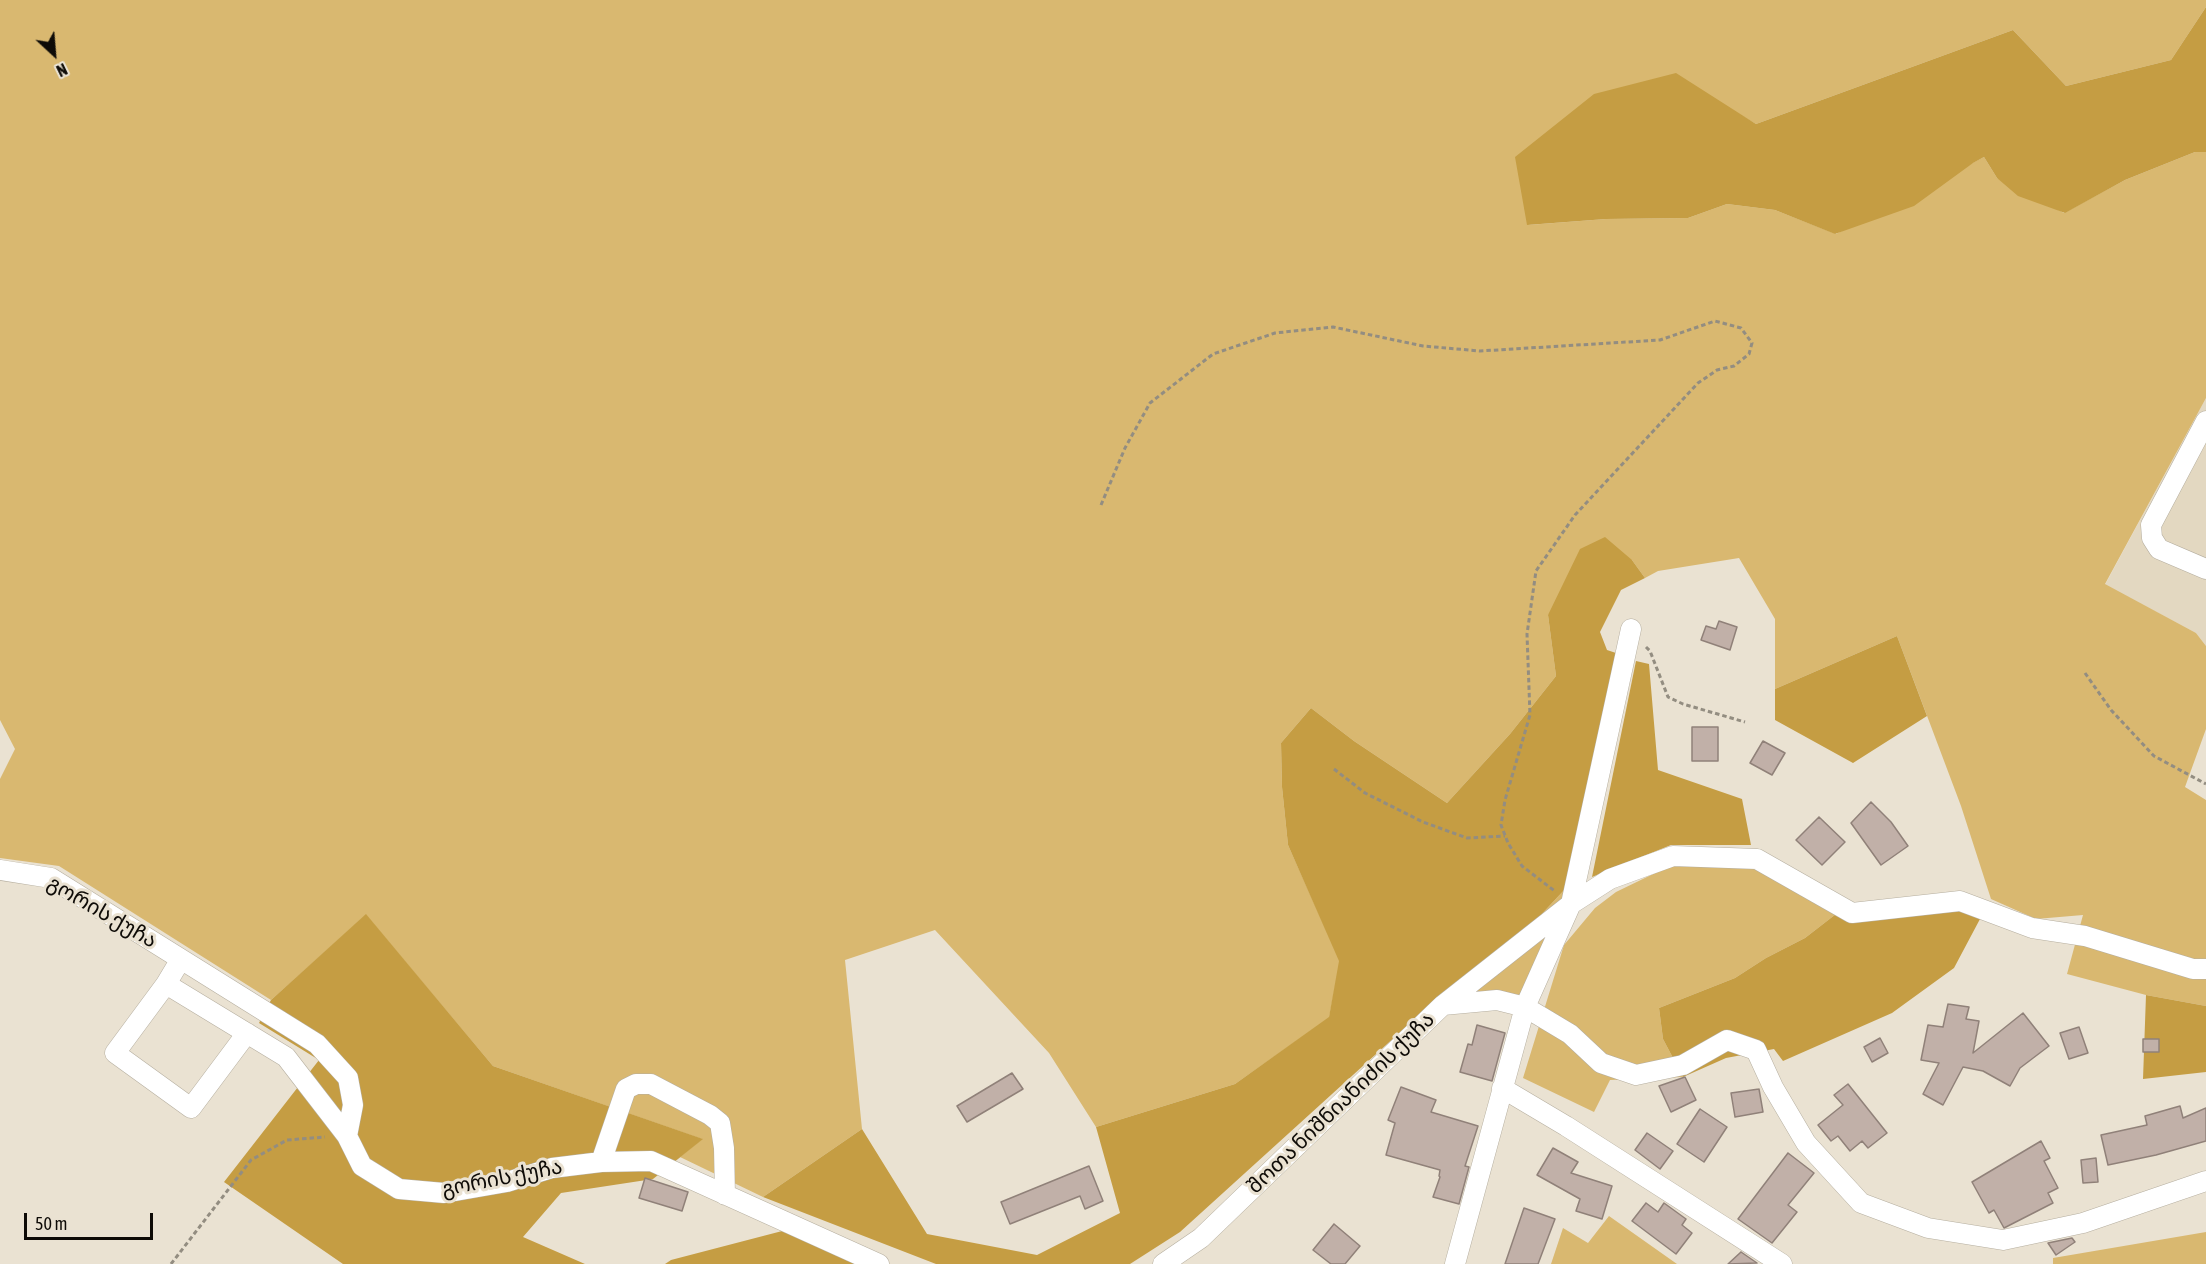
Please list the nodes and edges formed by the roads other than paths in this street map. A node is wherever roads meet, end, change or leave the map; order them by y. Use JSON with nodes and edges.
{"nodes":[{"id":1,"x":2206,"y":421,"type":"edge"},
{"id":2,"x":2206,"y":569,"type":"edge"},
{"id":3,"x":1631,"y":629,"type":"road end"},
{"id":4,"x":0,"y":870,"type":"edge"},
{"id":5,"x":1571,"y":904,"type":"junction"},
{"id":6,"x":181,"y":959,"type":"junction"},
{"id":7,"x":2206,"y":969,"type":"edge"},
{"id":8,"x":166,"y":984,"type":"junction"},
{"id":9,"x":1443,"y":1005,"type":"junction"},
{"id":10,"x":1525,"y":1006,"type":"junction"},
{"id":11,"x":247,"y":1033,"type":"junction"},
{"id":12,"x":1502,"y":1088,"type":"junction"},
{"id":13,"x":347,"y":1136,"type":"junction"},
{"id":14,"x":601,"y":1162,"type":"junction"},
{"id":15,"x":2206,"y":1181,"type":"edge"},
{"id":16,"x":725,"y":1195,"type":"junction"},
{"id":17,"x":879,"y":1264,"type":"edge"},
{"id":18,"x":1163,"y":1264,"type":"edge"},
{"id":19,"x":1455,"y":1264,"type":"edge"},
{"id":20,"x":1782,"y":1264,"type":"edge"}],
"edges":[{"from":1,"to":2,"type":"street"},
{"from":3,"to":5,"type":"street"},
{"from":4,"to":6,"type":"street","name":"გორის ქუჩა"},
{"from":5,"to":7,"type":"street"},
{"from":5,"to":9,"type":"street"},
{"from":5,"to":10,"type":"street"},
{"from":6,"to":8,"type":"street"},
{"from":6,"to":13,"type":"street","name":"გორის ქუჩა"},
{"from":8,"to":11,"type":"street"},
{"from":8,"to":11,"type":"street"},
{"from":9,"to":10,"type":"street","name":"შოთა ნიშნიანიძის ქუჩა"},
{"from":9,"to":18,"type":"street","name":"შოთა ნიშნიანიძის ქუჩა"},
{"from":10,"to":12,"type":"street"},
{"from":10,"to":15,"type":"street","name":"შოთა ნიშნიანიძის ქუჩა"},
{"from":11,"to":13,"type":"street"},
{"from":12,"to":19,"type":"street"},
{"from":12,"to":20,"type":"street"},
{"from":13,"to":14,"type":"street","name":"გორის ქუჩა"},
{"from":14,"to":16,"type":"street","name":"გორის ქუჩა"},
{"from":14,"to":16,"type":"street"},
{"from":16,"to":17,"type":"street","name":"გორის ქუჩა"}]}
